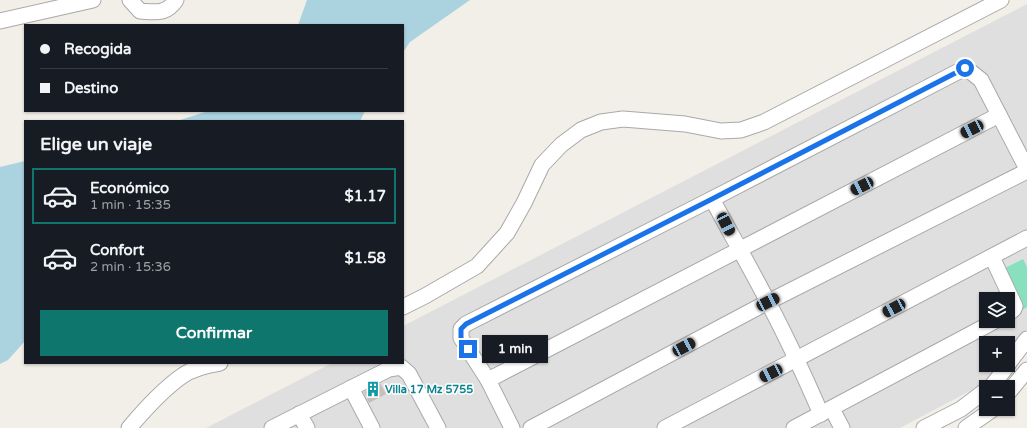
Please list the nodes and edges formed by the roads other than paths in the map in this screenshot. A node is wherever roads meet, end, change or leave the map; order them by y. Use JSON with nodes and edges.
{"nodes":[{"id":1,"x":93,"y":0,"type":"edge"},
{"id":2,"x":130,"y":0,"type":"edge"},
{"id":3,"x":176,"y":0,"type":"edge"},
{"id":4,"x":1001,"y":0,"type":"edge"},
{"id":5,"x":0,"y":21,"type":"edge"},
{"id":6,"x":999,"y":115,"type":"junction"},
{"id":7,"x":1027,"y":170,"type":"edge"},
{"id":8,"x":712,"y":199,"type":"junction"},
{"id":9,"x":1027,"y":238,"type":"edge"},
{"id":10,"x":739,"y":250,"type":"junction"},
{"id":11,"x":992,"y":257,"type":"junction"},
{"id":12,"x":1008,"y":292,"type":"edge"},
{"id":13,"x":768,"y":302,"type":"junction"},
{"id":14,"x":404,"y":306,"type":"edge"},
{"id":15,"x":982,"y":328,"type":"edge"},
{"id":16,"x":1027,"y":339,"type":"edge"},
{"id":17,"x":1015,"y":355,"type":"edge"},
{"id":18,"x":797,"y":360,"type":"junction"},
{"id":19,"x":214,"y":364,"type":"edge"},
{"id":20,"x":1027,"y":370,"type":"edge"},
{"id":21,"x":488,"y":380,"type":"junction"},
{"id":22,"x":1015,"y":385,"type":"edge"},
{"id":23,"x":351,"y":388,"type":"junction"},
{"id":24,"x":979,"y":404,"type":"edge"},
{"id":25,"x":979,"y":412,"type":"edge"},
{"id":26,"x":299,"y":414,"type":"junction"},
{"id":27,"x":821,"y":417,"type":"edge"},
{"id":28,"x":129,"y":428,"type":"edge"},
{"id":29,"x":272,"y":428,"type":"edge"},
{"id":30,"x":307,"y":428,"type":"edge"},
{"id":31,"x":372,"y":428,"type":"edge"},
{"id":32,"x":438,"y":428,"type":"edge"},
{"id":33,"x":512,"y":428,"type":"edge"},
{"id":34,"x":531,"y":428,"type":"edge"},
{"id":35,"x":665,"y":428,"type":"edge"},
{"id":36,"x":794,"y":428,"type":"edge"},
{"id":37,"x":842,"y":428,"type":"edge"},
{"id":38,"x":924,"y":428,"type":"edge"},
{"id":39,"x":966,"y":428,"type":"edge"}],
"edges":[{"from":1,"to":5,"type":"street"},
{"from":2,"to":3,"type":"street"},
{"from":4,"to":14,"type":"street"},
{"from":6,"to":7,"type":"street"},
{"from":6,"to":8,"type":"street"},
{"from":6,"to":10,"type":"street"},
{"from":7,"to":13,"type":"street"},
{"from":8,"to":10,"type":"street"},
{"from":8,"to":21,"type":"street"},
{"from":9,"to":11,"type":"street"},
{"from":10,"to":13,"type":"street"},
{"from":10,"to":21,"type":"street"},
{"from":11,"to":12,"type":"street"},
{"from":11,"to":18,"type":"street"},
{"from":13,"to":18,"type":"street"},
{"from":13,"to":34,"type":"street"},
{"from":15,"to":27,"type":"street"},
{"from":16,"to":17,"type":"street"},
{"from":18,"to":27,"type":"street"},
{"from":18,"to":35,"type":"street"},
{"from":19,"to":28,"type":"street"},
{"from":20,"to":22,"type":"street"},
{"from":21,"to":33,"type":"street"},
{"from":23,"to":26,"type":"street"},
{"from":23,"to":31,"type":"street"},
{"from":23,"to":32,"type":"street"},
{"from":24,"to":38,"type":"street"},
{"from":25,"to":39,"type":"street"},
{"from":26,"to":29,"type":"street"},
{"from":26,"to":30,"type":"street"},
{"from":27,"to":36,"type":"street"},
{"from":27,"to":37,"type":"street"}]}
